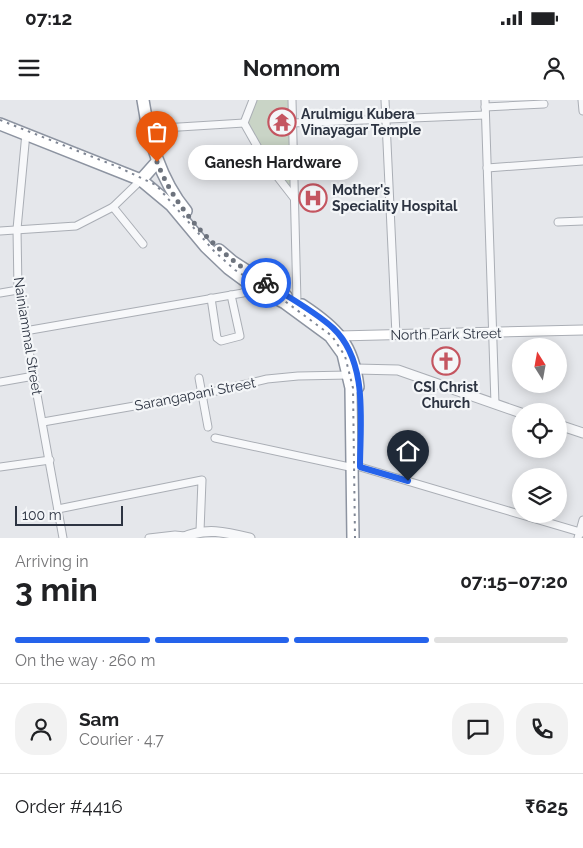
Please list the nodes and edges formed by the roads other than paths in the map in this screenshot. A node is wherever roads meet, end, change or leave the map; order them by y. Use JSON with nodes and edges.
{"nodes":[{"id":1,"x":143,"y":100,"type":"edge"},
{"id":2,"x":253,"y":100,"type":"edge"},
{"id":3,"x":292,"y":100,"type":"edge"},
{"id":4,"x":385,"y":100,"type":"edge"},
{"id":5,"x":582,"y":100,"type":"edge"},
{"id":6,"x":485,"y":103,"type":"edge"},
{"id":7,"x":544,"y":104,"type":"dead end"},
{"id":8,"x":583,"y":111,"type":"edge"},
{"id":9,"x":485,"y":115,"type":"junction"},
{"id":10,"x":386,"y":118,"type":"junction"},
{"id":11,"x":292,"y":123,"type":"junction"},
{"id":12,"x":0,"y":124,"type":"edge"},
{"id":13,"x":244,"y":124,"type":"junction"},
{"id":14,"x":147,"y":129,"type":"junction"},
{"id":15,"x":26,"y":133,"type":"junction"},
{"id":16,"x":157,"y":162,"type":"junction"},
{"id":17,"x":583,"y":162,"type":"edge"},
{"id":18,"x":486,"y":168,"type":"junction"},
{"id":19,"x":141,"y":180,"type":"junction"},
{"id":20,"x":294,"y":199,"type":"junction"},
{"id":21,"x":113,"y":207,"type":"junction"},
{"id":22,"x":583,"y":220,"type":"edge"},
{"id":23,"x":558,"y":222,"type":"dead end"},
{"id":24,"x":17,"y":229,"type":"junction"},
{"id":25,"x":0,"y":231,"type":"edge"},
{"id":26,"x":143,"y":244,"type":"dead end"},
{"id":27,"x":251,"y":285,"type":"junction"},
{"id":28,"x":18,"y":290,"type":"junction"},
{"id":29,"x":0,"y":293,"type":"edge"},
{"id":30,"x":231,"y":295,"type":"junction"},
{"id":31,"x":211,"y":298,"type":"junction"},
{"id":32,"x":297,"y":302,"type":"junction"},
{"id":33,"x":583,"y":330,"type":"edge"},
{"id":34,"x":25,"y":331,"type":"junction"},
{"id":35,"x":494,"y":333,"type":"junction"},
{"id":36,"x":396,"y":334,"type":"junction"},
{"id":37,"x":339,"y":336,"type":"junction"},
{"id":38,"x":352,"y":372,"type":"junction"},
{"id":39,"x":34,"y":376,"type":"junction"},
{"id":40,"x":199,"y":378,"type":"dead end"},
{"id":41,"x":0,"y":382,"type":"edge"},
{"id":42,"x":203,"y":394,"type":"junction"},
{"id":43,"x":495,"y":404,"type":"junction"},
{"id":44,"x":512,"y":410,"type":"edge"},
{"id":45,"x":43,"y":422,"type":"junction"},
{"id":46,"x":208,"y":427,"type":"dead end"},
{"id":47,"x":567,"y":428,"type":"edge"},
{"id":48,"x":583,"y":433,"type":"edge"},
{"id":49,"x":215,"y":438,"type":"dead end"},
{"id":50,"x":50,"y":460,"type":"junction"},
{"id":51,"x":0,"y":467,"type":"edge"},
{"id":52,"x":357,"y":468,"type":"junction"},
{"id":53,"x":58,"y":510,"type":"junction"},
{"id":54,"x":583,"y":520,"type":"edge"},
{"id":55,"x":200,"y":531,"type":"junction"},
{"id":56,"x":580,"y":534,"type":"edge"},
{"id":57,"x":184,"y":537,"type":"edge"},
{"id":58,"x":63,"y":538,"type":"edge"},
{"id":59,"x":149,"y":538,"type":"edge"},
{"id":60,"x":250,"y":538,"type":"edge"},
{"id":61,"x":352,"y":538,"type":"edge"},
{"id":62,"x":359,"y":538,"type":"edge"}],
"edges":[{"from":1,"to":14,"type":"highway"},
{"from":2,"to":13,"type":"street"},
{"from":3,"to":11,"type":"street"},
{"from":4,"to":10,"type":"street"},
{"from":5,"to":8,"type":"street"},
{"from":6,"to":7,"type":"street"},
{"from":6,"to":9,"type":"street"},
{"from":9,"to":10,"type":"street"},
{"from":9,"to":18,"type":"street"},
{"from":10,"to":11,"type":"street"},
{"from":10,"to":36,"type":"street"},
{"from":11,"to":20,"type":"street"},
{"from":12,"to":15,"type":"highway"},
{"from":13,"to":14,"type":"street"},
{"from":13,"to":20,"type":"street"},
{"from":14,"to":16,"type":"highway"},
{"from":15,"to":19,"type":"highway"},
{"from":15,"to":24,"type":"street","name":"Nainiammal Street"},
{"from":16,"to":19,"type":"highway"},
{"from":16,"to":32,"type":"highway"},
{"from":17,"to":18,"type":"street"},
{"from":18,"to":35,"type":"street"},
{"from":19,"to":21,"type":"street"},
{"from":19,"to":27,"type":"highway"},
{"from":20,"to":32,"type":"street"},
{"from":21,"to":24,"type":"street"},
{"from":21,"to":26,"type":"street"},
{"from":22,"to":23,"type":"street"},
{"from":24,"to":25,"type":"street"},
{"from":24,"to":28,"type":"street","name":"Nainiammal Street"},
{"from":27,"to":30,"type":"street"},
{"from":27,"to":38,"type":"highway"},
{"from":28,"to":29,"type":"street"},
{"from":28,"to":34,"type":"street","name":"Nainiammal Street"},
{"from":30,"to":31,"type":"street"},
{"from":30,"to":31,"type":"street"},
{"from":31,"to":34,"type":"street"},
{"from":32,"to":37,"type":"highway"},
{"from":33,"to":35,"type":"main road","name":"North Park Street"},
{"from":34,"to":39,"type":"street","name":"Nainiammal Street"},
{"from":35,"to":36,"type":"main road","name":"North Park Street"},
{"from":35,"to":43,"type":"street"},
{"from":36,"to":37,"type":"main road","name":"North Park Street"},
{"from":37,"to":38,"type":"highway"},
{"from":38,"to":42,"type":"street","name":"Sarangapani Street"},
{"from":38,"to":43,"type":"street"},
{"from":38,"to":52,"type":"highway"},
{"from":39,"to":41,"type":"street"},
{"from":39,"to":45,"type":"street","name":"Nainiammal Street"},
{"from":40,"to":42,"type":"street"},
{"from":42,"to":45,"type":"street","name":"Sarangapani Street"},
{"from":42,"to":46,"type":"street"},
{"from":43,"to":44,"type":"street"},
{"from":45,"to":50,"type":"street","name":"Nainiammal Street"},
{"from":47,"to":48,"type":"street"},
{"from":49,"to":52,"type":"street"},
{"from":50,"to":51,"type":"street"},
{"from":50,"to":53,"type":"street","name":"Nainiammal Street"},
{"from":52,"to":56,"type":"street"},
{"from":52,"to":61,"type":"highway"},
{"from":52,"to":62,"type":"highway"},
{"from":53,"to":55,"type":"street"},
{"from":53,"to":58,"type":"street","name":"Nainiammal Street"},
{"from":54,"to":56,"type":"street"},
{"from":55,"to":57,"type":"street"},
{"from":55,"to":60,"type":"street"},
{"from":57,"to":59,"type":"street"}]}
